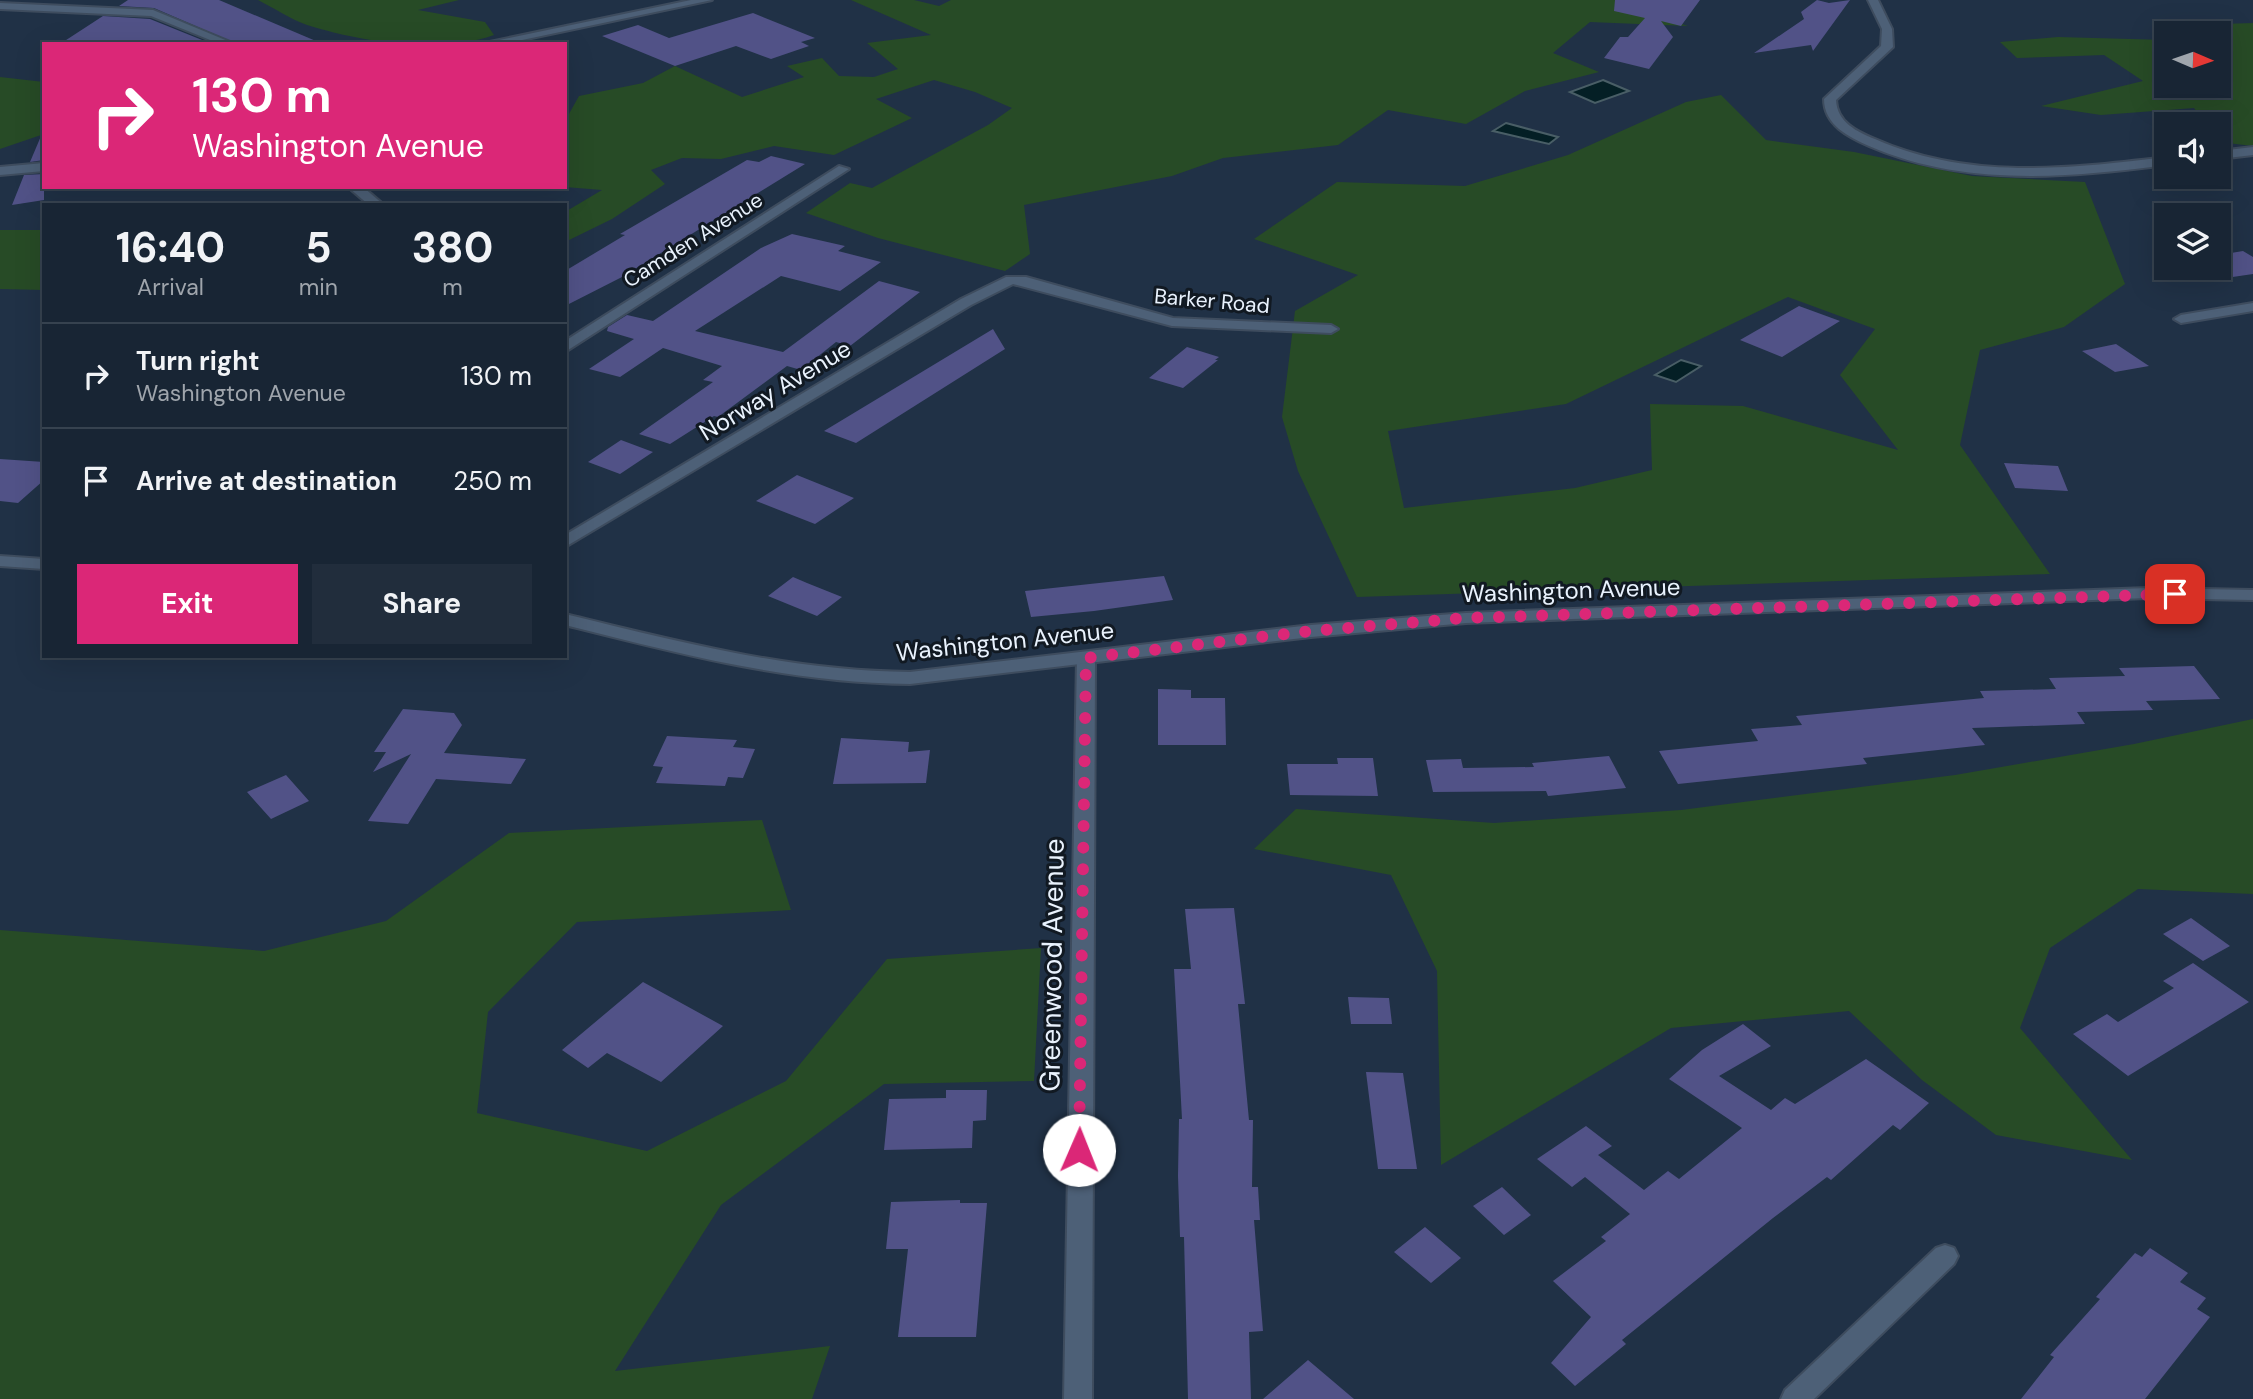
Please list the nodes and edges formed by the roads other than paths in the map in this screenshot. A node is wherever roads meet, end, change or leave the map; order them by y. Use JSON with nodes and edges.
{"nodes":[{"id":1,"x":104,"y":0,"type":"edge"},
{"id":2,"x":707,"y":0,"type":"edge"},
{"id":3,"x":1873,"y":0,"type":"edge"},
{"id":4,"x":0,"y":6,"type":"edge"},
{"id":5,"x":87,"y":10,"type":"junction"},
{"id":6,"x":225,"y":42,"type":"edge"},
{"id":7,"x":495,"y":42,"type":"edge"},
{"id":8,"x":2253,"y":151,"type":"edge"},
{"id":9,"x":2231,"y":154,"type":"edge"},
{"id":10,"x":2154,"y":162,"type":"edge"},
{"id":11,"x":42,"y":167,"type":"edge"},
{"id":12,"x":843,"y":169,"type":"dead end"},
{"id":13,"x":0,"y":171,"type":"edge"},
{"id":14,"x":357,"y":189,"type":"edge"},
{"id":15,"x":375,"y":203,"type":"edge"},
{"id":16,"x":1011,"y":279,"type":"joint"},
{"id":17,"x":2253,"y":307,"type":"edge"},
{"id":18,"x":2181,"y":319,"type":"dead end"},
{"id":19,"x":1331,"y":329,"type":"dead end"},
{"id":20,"x":567,"y":347,"type":"edge"},
{"id":21,"x":567,"y":541,"type":"edge"},
{"id":22,"x":0,"y":561,"type":"edge"},
{"id":23,"x":42,"y":564,"type":"edge"},
{"id":24,"x":2253,"y":595,"type":"edge"},
{"id":25,"x":567,"y":620,"type":"edge"},
{"id":26,"x":1086,"y":658,"type":"junction"},
{"id":27,"x":1945,"y":1256,"type":"dead end"},
{"id":28,"x":1078,"y":1399,"type":"edge"},
{"id":29,"x":1795,"y":1399,"type":"edge"}],
"edges":[{"from":1,"to":5,"type":"street"},
{"from":2,"to":7,"type":"street"},
{"from":3,"to":10,"type":"street"},
{"from":4,"to":5,"type":"street"},
{"from":5,"to":6,"type":"street"},
{"from":8,"to":9,"type":"street"},
{"from":11,"to":13,"type":"street"},
{"from":12,"to":20,"type":"street","name":"Camden Avenue"},
{"from":14,"to":15,"type":"street"},
{"from":16,"to":19,"type":"street","name":"Barker Road"},
{"from":16,"to":21,"type":"street","name":"Norway Avenue"},
{"from":17,"to":18,"type":"street"},
{"from":22,"to":23,"type":"street"},
{"from":24,"to":26,"type":"street","name":"Washington Avenue"},
{"from":25,"to":26,"type":"street","name":"Washington Avenue"},
{"from":26,"to":28,"type":"street","name":"Greenwood Avenue"},
{"from":27,"to":29,"type":"street"}]}
